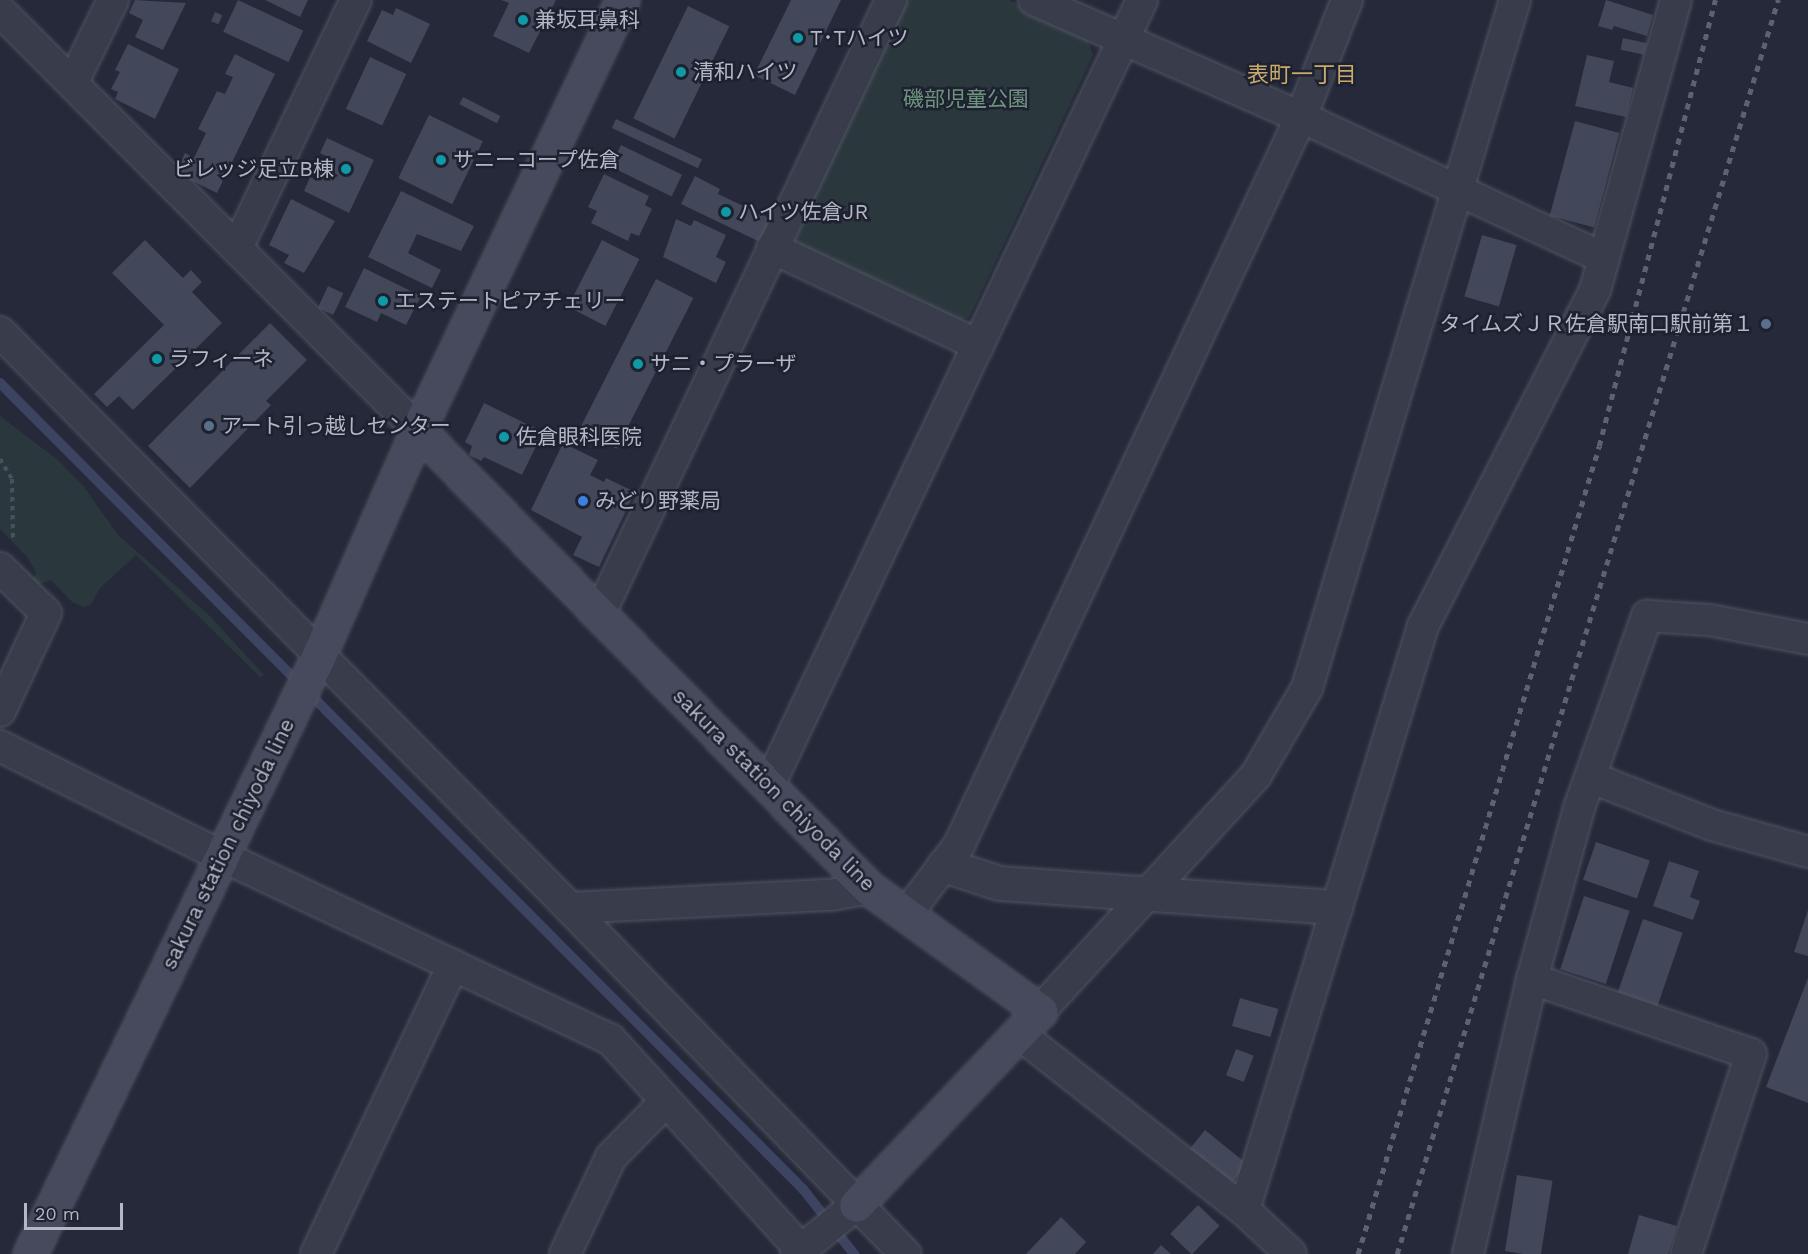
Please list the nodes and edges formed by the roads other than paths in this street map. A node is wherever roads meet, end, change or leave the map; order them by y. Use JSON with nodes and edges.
{"nodes":[{"id":1,"x":113,"y":0,"type":"edge"},
{"id":2,"x":356,"y":0,"type":"edge"},
{"id":3,"x":622,"y":0,"type":"edge"},
{"id":4,"x":891,"y":0,"type":"edge"},
{"id":5,"x":1034,"y":0,"type":"edge"},
{"id":6,"x":1142,"y":0,"type":"edge"},
{"id":7,"x":1347,"y":0,"type":"edge"},
{"id":8,"x":1515,"y":0,"type":"edge"},
{"id":9,"x":1676,"y":0,"type":"edge"},
{"id":10,"x":0,"y":11,"type":"edge"},
{"id":11,"x":1122,"y":40,"type":"junction"},
{"id":12,"x":73,"y":82,"type":"junction"},
{"id":13,"x":1301,"y":117,"type":"junction"},
{"id":14,"x":1457,"y":190,"type":"junction"},
{"id":15,"x":237,"y":248,"type":"junction"},
{"id":16,"x":772,"y":248,"type":"junction"},
{"id":17,"x":1604,"y":258,"type":"junction"},
{"id":18,"x":0,"y":332,"type":"edge"},
{"id":19,"x":978,"y":345,"type":"junction"},
{"id":20,"x":418,"y":430,"type":"junction"},
{"id":21,"x":6,"y":558,"type":"edge"},
{"id":22,"x":599,"y":615,"type":"junction"},
{"id":23,"x":1808,"y":639,"type":"edge"},
{"id":24,"x":319,"y":655,"type":"junction"},
{"id":25,"x":0,"y":711,"type":"edge"},
{"id":26,"x":0,"y":746,"type":"edge"},
{"id":27,"x":1590,"y":777,"type":"junction"},
{"id":28,"x":769,"y":785,"type":"junction"},
{"id":29,"x":1808,"y":852,"type":"edge"},
{"id":30,"x":222,"y":856,"type":"junction"},
{"id":31,"x":944,"y":865,"type":"junction"},
{"id":32,"x":868,"y":888,"type":"junction"},
{"id":33,"x":1145,"y":896,"type":"junction"},
{"id":34,"x":1335,"y":907,"type":"junction"},
{"id":35,"x":570,"y":908,"type":"junction"},
{"id":36,"x":906,"y":915,"type":"junction"},
{"id":37,"x":453,"y":965,"type":"junction"},
{"id":38,"x":1532,"y":979,"type":"junction"},
{"id":39,"x":1029,"y":1022,"type":"junction"},
{"id":40,"x":666,"y":1101,"type":"junction"},
{"id":41,"x":856,"y":1205,"type":"junction"},
{"id":42,"x":1244,"y":1210,"type":"junction"},
{"id":43,"x":800,"y":1252,"type":"edge"},
{"id":44,"x":30,"y":1254,"type":"edge"},
{"id":45,"x":316,"y":1254,"type":"edge"},
{"id":46,"x":565,"y":1254,"type":"edge"},
{"id":47,"x":905,"y":1254,"type":"edge"},
{"id":48,"x":1291,"y":1254,"type":"edge"},
{"id":49,"x":1468,"y":1254,"type":"edge"},
{"id":50,"x":1686,"y":1254,"type":"edge"}],
"edges":[{"from":1,"to":12,"type":"street"},
{"from":2,"to":15,"type":"street"},
{"from":3,"to":20,"type":"main road","name":"sakura station chiyoda line"},
{"from":4,"to":16,"type":"street"},
{"from":5,"to":11,"type":"street"},
{"from":6,"to":11,"type":"street"},
{"from":7,"to":13,"type":"street"},
{"from":8,"to":14,"type":"street"},
{"from":9,"to":17,"type":"street"},
{"from":10,"to":12,"type":"street"},
{"from":11,"to":13,"type":"street"},
{"from":11,"to":19,"type":"street"},
{"from":12,"to":15,"type":"street"},
{"from":13,"to":14,"type":"street"},
{"from":13,"to":31,"type":"street"},
{"from":14,"to":17,"type":"street"},
{"from":14,"to":33,"type":"street"},
{"from":15,"to":20,"type":"street"},
{"from":16,"to":19,"type":"street"},
{"from":16,"to":22,"type":"street"},
{"from":17,"to":34,"type":"street"},
{"from":18,"to":24,"type":"street"},
{"from":19,"to":28,"type":"street"},
{"from":20,"to":22,"type":"main road","name":"sakura station chiyoda line"},
{"from":20,"to":24,"type":"main road","name":"sakura station chiyoda line"},
{"from":21,"to":25,"type":"street"},
{"from":22,"to":28,"type":"main road","name":"sakura station chiyoda line"},
{"from":23,"to":27,"type":"street"},
{"from":24,"to":30,"type":"main road","name":"sakura station chiyoda line"},
{"from":24,"to":35,"type":"street"},
{"from":26,"to":30,"type":"street"},
{"from":27,"to":29,"type":"street"},
{"from":27,"to":38,"type":"street"},
{"from":28,"to":32,"type":"main road","name":"sakura station chiyoda line"},
{"from":30,"to":37,"type":"street"},
{"from":30,"to":44,"type":"main road","name":"sakura station chiyoda line"},
{"from":31,"to":33,"type":"street"},
{"from":31,"to":36,"type":"street"},
{"from":32,"to":35,"type":"street"},
{"from":32,"to":36,"type":"main road","name":"sakura station chiyoda line"},
{"from":33,"to":34,"type":"street"},
{"from":33,"to":39,"type":"street"},
{"from":34,"to":42,"type":"street"},
{"from":35,"to":41,"type":"street"},
{"from":36,"to":39,"type":"main road","name":"sakura station chiyoda line"},
{"from":37,"to":40,"type":"street"},
{"from":37,"to":45,"type":"street"},
{"from":38,"to":49,"type":"street"},
{"from":38,"to":50,"type":"street"},
{"from":39,"to":41,"type":"main road"},
{"from":39,"to":42,"type":"street"},
{"from":40,"to":43,"type":"street"},
{"from":40,"to":46,"type":"street"},
{"from":41,"to":43,"type":"street"},
{"from":41,"to":47,"type":"street"},
{"from":42,"to":48,"type":"street"}]}
